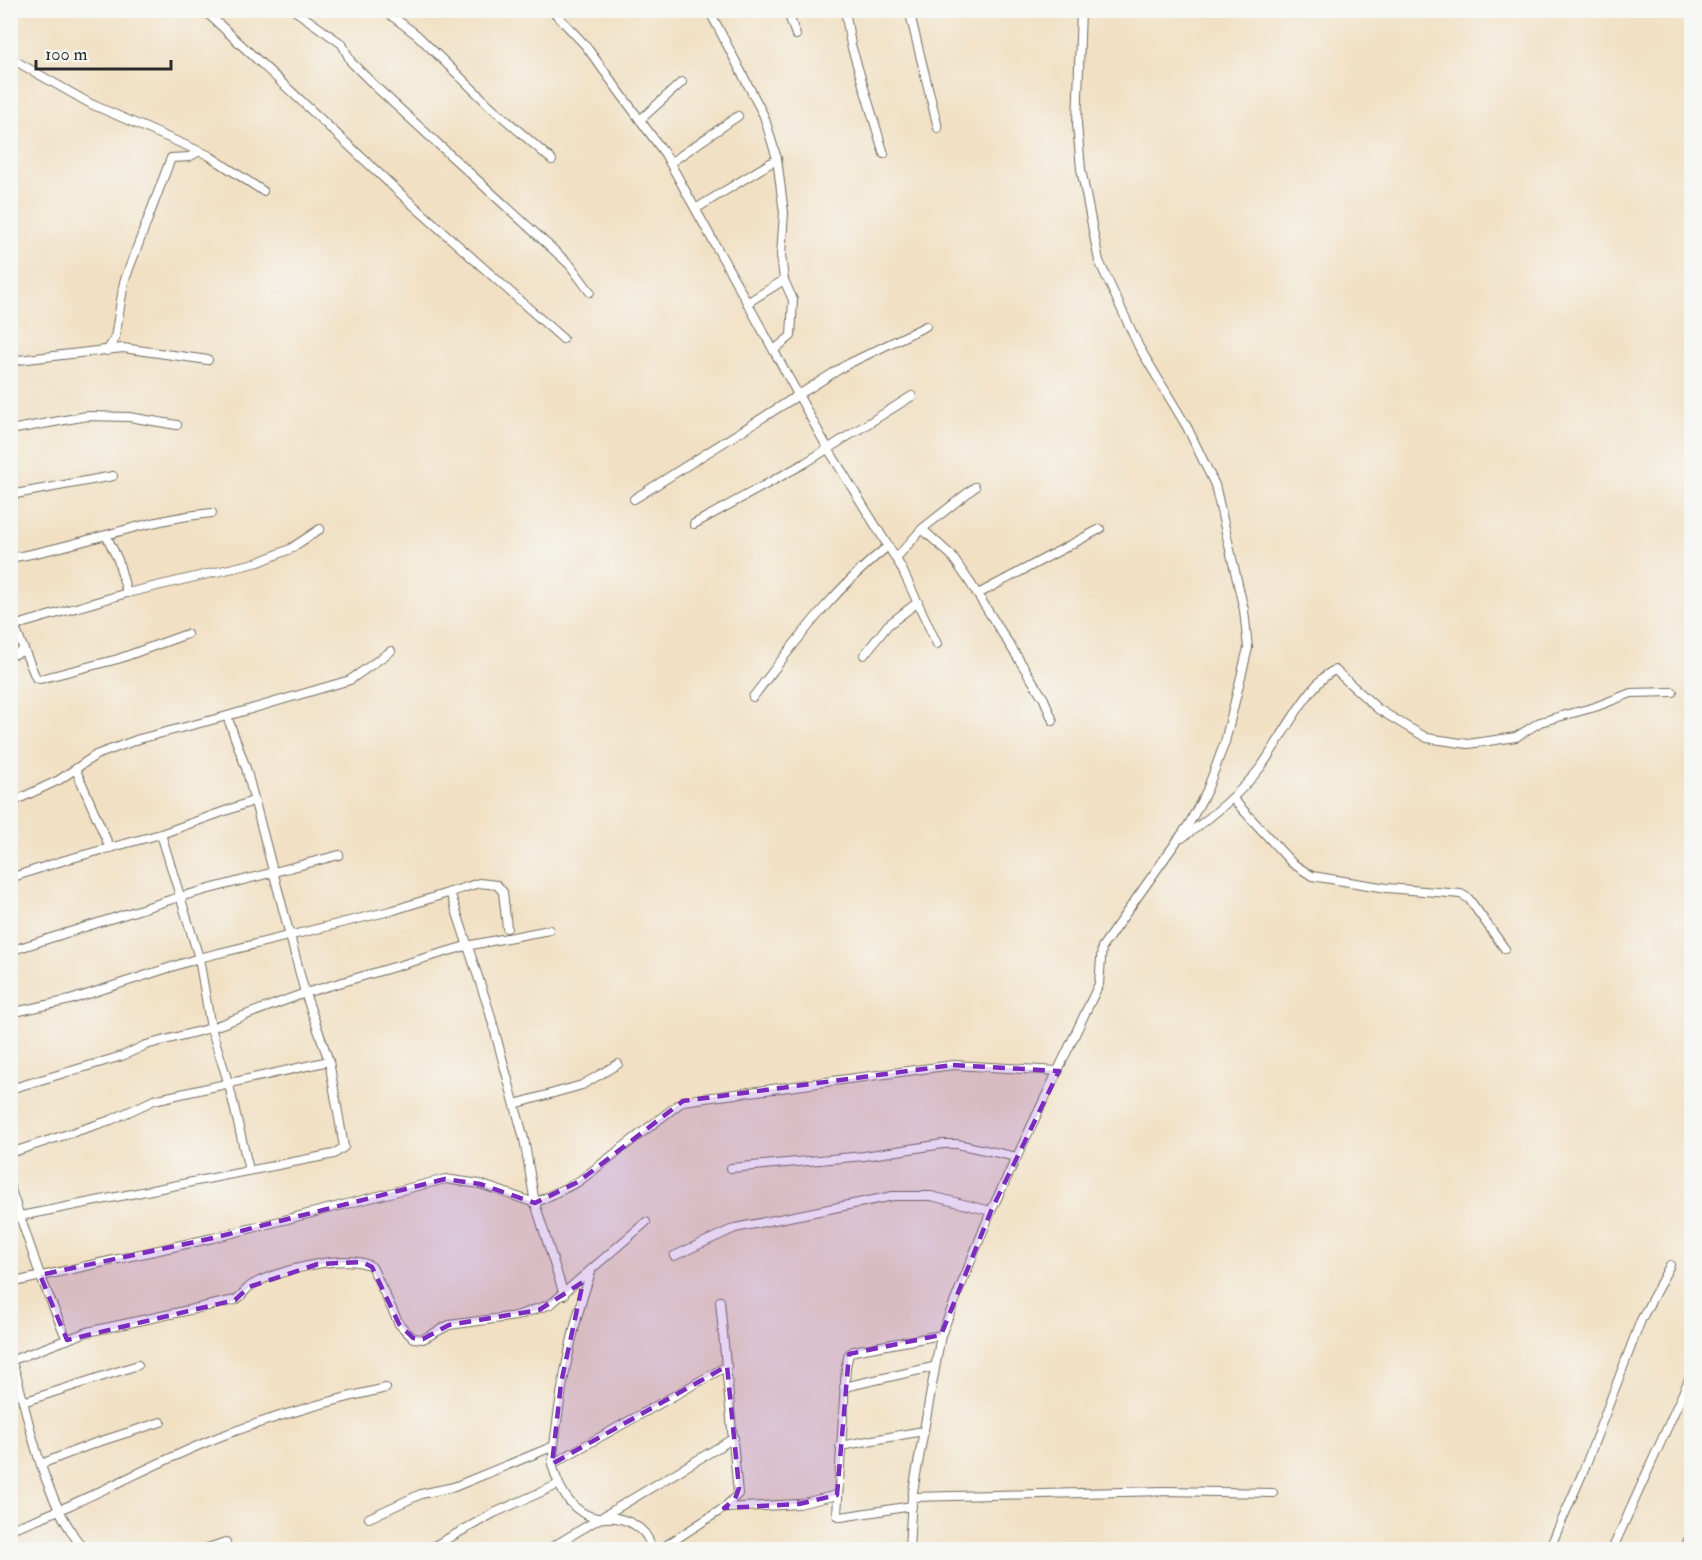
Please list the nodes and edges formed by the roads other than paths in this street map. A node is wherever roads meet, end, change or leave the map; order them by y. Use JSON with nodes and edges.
{"nodes":[{"id":1,"x":204,"y":10,"type":"edge"},
{"id":2,"x":294,"y":10,"type":"edge"},
{"id":3,"x":384,"y":10,"type":"edge"},
{"id":4,"x":552,"y":10,"type":"edge"},
{"id":5,"x":709,"y":10,"type":"edge"},
{"id":6,"x":787,"y":10,"type":"edge"},
{"id":7,"x":845,"y":10,"type":"edge"},
{"id":8,"x":909,"y":10,"type":"edge"},
{"id":9,"x":1081,"y":10,"type":"edge"},
{"id":10,"x":796,"y":35,"type":"dead end"},
{"id":11,"x":10,"y":58,"type":"edge"},
{"id":12,"x":682,"y":82,"type":"dead end"},
{"id":13,"x":738,"y":116,"type":"dead end"},
{"id":14,"x":640,"y":120,"type":"junction"},
{"id":15,"x":938,"y":128,"type":"dead end"},
{"id":16,"x":198,"y":152,"type":"junction"},
{"id":17,"x":884,"y":154,"type":"dead end"},
{"id":18,"x":777,"y":159,"type":"junction"},
{"id":19,"x":552,"y":160,"type":"dead end"},
{"id":20,"x":670,"y":163,"type":"junction"},
{"id":21,"x":263,"y":191,"type":"dead end"},
{"id":22,"x":697,"y":208,"type":"junction"},
{"id":23,"x":784,"y":280,"type":"junction"},
{"id":24,"x":590,"y":292,"type":"dead end"},
{"id":25,"x":747,"y":303,"type":"junction"},
{"id":26,"x":926,"y":326,"type":"dead end"},
{"id":27,"x":563,"y":339,"type":"dead end"},
{"id":28,"x":774,"y":350,"type":"junction"},
{"id":29,"x":107,"y":351,"type":"junction"},
{"id":30,"x":208,"y":360,"type":"dead end"},
{"id":31,"x":10,"y":361,"type":"edge"},
{"id":32,"x":798,"y":394,"type":"junction"},
{"id":33,"x":912,"y":396,"type":"dead end"},
{"id":34,"x":177,"y":425,"type":"dead end"},
{"id":35,"x":10,"y":430,"type":"edge"},
{"id":36,"x":827,"y":447,"type":"junction"},
{"id":37,"x":113,"y":476,"type":"dead end"},
{"id":38,"x":975,"y":487,"type":"dead end"},
{"id":39,"x":10,"y":495,"type":"edge"},
{"id":40,"x":634,"y":499,"type":"dead end"},
{"id":41,"x":212,"y":513,"type":"dead end"},
{"id":42,"x":694,"y":524,"type":"dead end"},
{"id":43,"x":320,"y":529,"type":"dead end"},
{"id":44,"x":921,"y":529,"type":"junction"},
{"id":45,"x":1100,"y":529,"type":"dead end"},
{"id":46,"x":107,"y":537,"type":"junction"},
{"id":47,"x":888,"y":546,"type":"junction"},
{"id":48,"x":10,"y":558,"type":"edge"},
{"id":49,"x":896,"y":558,"type":"junction"},
{"id":50,"x":128,"y":592,"type":"junction"},
{"id":51,"x":978,"y":594,"type":"junction"},
{"id":52,"x":918,"y":602,"type":"junction"},
{"id":53,"x":12,"y":626,"type":"edge"},
{"id":54,"x":187,"y":634,"type":"dead end"},
{"id":55,"x":938,"y":645,"type":"dead end"},
{"id":56,"x":23,"y":651,"type":"junction"},
{"id":57,"x":391,"y":651,"type":"dead end"},
{"id":58,"x":864,"y":655,"type":"dead end"},
{"id":59,"x":10,"y":656,"type":"edge"},
{"id":60,"x":1673,"y":692,"type":"dead end"},
{"id":61,"x":753,"y":697,"type":"dead end"},
{"id":62,"x":227,"y":716,"type":"junction"},
{"id":63,"x":1053,"y":721,"type":"dead end"},
{"id":64,"x":76,"y":770,"type":"junction"},
{"id":65,"x":1233,"y":799,"type":"junction"},
{"id":66,"x":253,"y":801,"type":"junction"},
{"id":67,"x":10,"y":803,"type":"edge"},
{"id":68,"x":161,"y":834,"type":"junction"},
{"id":69,"x":1176,"y":843,"type":"junction"},
{"id":70,"x":110,"y":848,"type":"junction"},
{"id":71,"x":339,"y":855,"type":"dead end"},
{"id":72,"x":272,"y":872,"type":"junction"},
{"id":73,"x":10,"y":878,"type":"edge"},
{"id":74,"x":450,"y":892,"type":"junction"},
{"id":75,"x":179,"y":897,"type":"junction"},
{"id":76,"x":507,"y":928,"type":"dead end"},
{"id":77,"x":549,"y":930,"type":"dead end"},
{"id":78,"x":291,"y":935,"type":"junction"},
{"id":79,"x":466,"y":946,"type":"junction"},
{"id":80,"x":1505,"y":950,"type":"dead end"},
{"id":81,"x":10,"y":951,"type":"edge"},
{"id":82,"x":199,"y":958,"type":"junction"},
{"id":83,"x":305,"y":993,"type":"junction"},
{"id":84,"x":10,"y":1013,"type":"edge"},
{"id":85,"x":211,"y":1028,"type":"junction"},
{"id":86,"x":329,"y":1061,"type":"junction"},
{"id":87,"x":618,"y":1064,"type":"dead end"},
{"id":88,"x":1059,"y":1071,"type":"junction"},
{"id":89,"x":229,"y":1085,"type":"junction"},
{"id":90,"x":10,"y":1089,"type":"edge"},
{"id":91,"x":515,"y":1104,"type":"junction"},
{"id":92,"x":10,"y":1154,"type":"edge"},
{"id":93,"x":1017,"y":1157,"type":"junction"},
{"id":94,"x":731,"y":1168,"type":"dead end"},
{"id":95,"x":249,"y":1170,"type":"junction"},
{"id":96,"x":10,"y":1187,"type":"edge"},
{"id":97,"x":535,"y":1203,"type":"junction"},
{"id":98,"x":991,"y":1210,"type":"junction"},
{"id":99,"x":20,"y":1215,"type":"junction"},
{"id":100,"x":10,"y":1218,"type":"edge"},
{"id":101,"x":646,"y":1222,"type":"dead end"},
{"id":102,"x":674,"y":1256,"type":"dead end"},
{"id":103,"x":1670,"y":1264,"type":"dead end"},
{"id":104,"x":591,"y":1269,"type":"junction"},
{"id":105,"x":40,"y":1275,"type":"junction"},
{"id":106,"x":10,"y":1283,"type":"edge"},
{"id":107,"x":564,"y":1295,"type":"junction"},
{"id":108,"x":720,"y":1300,"type":"dead end"},
{"id":109,"x":941,"y":1335,"type":"junction"},
{"id":110,"x":67,"y":1340,"type":"junction"},
{"id":111,"x":11,"y":1361,"type":"edge"},
{"id":112,"x":138,"y":1365,"type":"dead end"},
{"id":113,"x":728,"y":1366,"type":"junction"},
{"id":114,"x":933,"y":1367,"type":"junction"},
{"id":115,"x":1692,"y":1373,"type":"edge"},
{"id":116,"x":844,"y":1387,"type":"junction"},
{"id":117,"x":386,"y":1388,"type":"dead end"},
{"id":118,"x":23,"y":1402,"type":"junction"},
{"id":119,"x":161,"y":1422,"type":"dead end"},
{"id":120,"x":922,"y":1431,"type":"junction"},
{"id":121,"x":734,"y":1438,"type":"junction"},
{"id":122,"x":554,"y":1446,"type":"junction"},
{"id":123,"x":840,"y":1446,"type":"junction"},
{"id":124,"x":41,"y":1464,"type":"junction"},
{"id":125,"x":552,"y":1464,"type":"junction"},
{"id":126,"x":557,"y":1485,"type":"junction"},
{"id":127,"x":1273,"y":1493,"type":"dead end"},
{"id":128,"x":837,"y":1495,"type":"junction"},
{"id":129,"x":912,"y":1497,"type":"junction"},
{"id":130,"x":912,"y":1506,"type":"junction"},
{"id":131,"x":724,"y":1508,"type":"junction"},
{"id":132,"x":59,"y":1512,"type":"junction"},
{"id":133,"x":369,"y":1518,"type":"dead end"},
{"id":134,"x":597,"y":1518,"type":"junction"},
{"id":135,"x":10,"y":1529,"type":"edge"},
{"id":136,"x":1692,"y":1531,"type":"edge"},
{"id":137,"x":226,"y":1542,"type":"dead end"},
{"id":138,"x":84,"y":1550,"type":"edge"},
{"id":139,"x":201,"y":1550,"type":"edge"},
{"id":140,"x":427,"y":1550,"type":"edge"},
{"id":141,"x":547,"y":1550,"type":"edge"},
{"id":142,"x":651,"y":1550,"type":"edge"},
{"id":143,"x":659,"y":1550,"type":"edge"},
{"id":144,"x":909,"y":1550,"type":"edge"},
{"id":145,"x":1549,"y":1550,"type":"edge"},
{"id":146,"x":1612,"y":1550,"type":"edge"},
{"id":147,"x":1684,"y":1550,"type":"edge"}],
"edges":[{"from":1,"to":27,"type":"street"},
{"from":2,"to":24,"type":"street"},
{"from":3,"to":19,"type":"street"},
{"from":4,"to":14,"type":"street"},
{"from":5,"to":18,"type":"street"},
{"from":6,"to":10,"type":"street"},
{"from":7,"to":17,"type":"street"},
{"from":8,"to":15,"type":"street"},
{"from":9,"to":69,"type":"street"},
{"from":11,"to":16,"type":"street"},
{"from":12,"to":14,"type":"street"},
{"from":13,"to":20,"type":"street"},
{"from":14,"to":20,"type":"street"},
{"from":16,"to":21,"type":"street"},
{"from":16,"to":29,"type":"street"},
{"from":18,"to":22,"type":"street"},
{"from":18,"to":23,"type":"street"},
{"from":20,"to":22,"type":"street"},
{"from":22,"to":25,"type":"street"},
{"from":23,"to":25,"type":"street"},
{"from":23,"to":28,"type":"street"},
{"from":25,"to":28,"type":"street"},
{"from":26,"to":32,"type":"street"},
{"from":28,"to":32,"type":"street"},
{"from":29,"to":30,"type":"street"},
{"from":29,"to":31,"type":"street"},
{"from":32,"to":36,"type":"street"},
{"from":32,"to":40,"type":"street"},
{"from":33,"to":36,"type":"street"},
{"from":34,"to":35,"type":"street"},
{"from":36,"to":42,"type":"street"},
{"from":36,"to":47,"type":"street"},
{"from":37,"to":39,"type":"street"},
{"from":38,"to":44,"type":"street"},
{"from":41,"to":46,"type":"street"},
{"from":43,"to":50,"type":"street"},
{"from":44,"to":49,"type":"street"},
{"from":44,"to":51,"type":"street"},
{"from":45,"to":51,"type":"street"},
{"from":46,"to":48,"type":"street"},
{"from":46,"to":50,"type":"street"},
{"from":47,"to":49,"type":"street"},
{"from":47,"to":61,"type":"street"},
{"from":49,"to":52,"type":"street"},
{"from":50,"to":53,"type":"street"},
{"from":51,"to":63,"type":"street"},
{"from":52,"to":55,"type":"street"},
{"from":52,"to":58,"type":"street"},
{"from":53,"to":56,"type":"street"},
{"from":54,"to":56,"type":"street"},
{"from":56,"to":59,"type":"street"},
{"from":57,"to":62,"type":"street"},
{"from":60,"to":65,"type":"street"},
{"from":62,"to":64,"type":"street"},
{"from":62,"to":66,"type":"street"},
{"from":64,"to":67,"type":"street"},
{"from":64,"to":70,"type":"street"},
{"from":65,"to":69,"type":"street"},
{"from":65,"to":80,"type":"street"},
{"from":66,"to":68,"type":"street"},
{"from":66,"to":72,"type":"street"},
{"from":68,"to":70,"type":"street"},
{"from":68,"to":75,"type":"street"},
{"from":69,"to":88,"type":"street"},
{"from":70,"to":73,"type":"street"},
{"from":71,"to":72,"type":"street"},
{"from":72,"to":75,"type":"street"},
{"from":72,"to":78,"type":"street"},
{"from":74,"to":76,"type":"street"},
{"from":74,"to":78,"type":"street"},
{"from":74,"to":79,"type":"street"},
{"from":75,"to":81,"type":"street"},
{"from":75,"to":82,"type":"street"},
{"from":77,"to":79,"type":"street"},
{"from":78,"to":82,"type":"street"},
{"from":78,"to":83,"type":"street"},
{"from":79,"to":83,"type":"street"},
{"from":79,"to":91,"type":"street"},
{"from":82,"to":84,"type":"street"},
{"from":82,"to":85,"type":"street"},
{"from":83,"to":85,"type":"street"},
{"from":83,"to":86,"type":"street"},
{"from":85,"to":89,"type":"street"},
{"from":85,"to":90,"type":"street"},
{"from":86,"to":89,"type":"street"},
{"from":86,"to":95,"type":"street"},
{"from":87,"to":91,"type":"street"},
{"from":88,"to":93,"type":"street"},
{"from":88,"to":97,"type":"street"},
{"from":89,"to":92,"type":"street"},
{"from":89,"to":95,"type":"street"},
{"from":91,"to":97,"type":"street"},
{"from":93,"to":94,"type":"street"},
{"from":93,"to":98,"type":"street"},
{"from":95,"to":99,"type":"street"},
{"from":96,"to":99,"type":"street"},
{"from":97,"to":105,"type":"street"},
{"from":97,"to":107,"type":"street"},
{"from":98,"to":102,"type":"street"},
{"from":98,"to":109,"type":"street"},
{"from":99,"to":100,"type":"street"},
{"from":99,"to":105,"type":"street"},
{"from":101,"to":104,"type":"street"},
{"from":103,"to":145,"type":"street"},
{"from":104,"to":107,"type":"street"},
{"from":104,"to":122,"type":"street"},
{"from":105,"to":106,"type":"street"},
{"from":105,"to":110,"type":"street"},
{"from":107,"to":110,"type":"street"},
{"from":108,"to":113,"type":"street"},
{"from":109,"to":114,"type":"street"},
{"from":109,"to":116,"type":"street"},
{"from":110,"to":111,"type":"street"},
{"from":111,"to":118,"type":"street"},
{"from":112,"to":118,"type":"street"},
{"from":113,"to":121,"type":"street"},
{"from":113,"to":125,"type":"street"},
{"from":114,"to":116,"type":"street"},
{"from":114,"to":120,"type":"street"},
{"from":115,"to":146,"type":"street"},
{"from":116,"to":123,"type":"street"},
{"from":117,"to":132,"type":"street"},
{"from":118,"to":124,"type":"street"},
{"from":119,"to":124,"type":"street"},
{"from":120,"to":123,"type":"street"},
{"from":120,"to":129,"type":"street"},
{"from":121,"to":131,"type":"street"},
{"from":121,"to":134,"type":"street"},
{"from":122,"to":125,"type":"street"},
{"from":122,"to":133,"type":"street"},
{"from":123,"to":128,"type":"street"},
{"from":124,"to":132,"type":"street"},
{"from":125,"to":126,"type":"street"},
{"from":126,"to":134,"type":"street"},
{"from":126,"to":140,"type":"street"},
{"from":127,"to":129,"type":"street"},
{"from":128,"to":130,"type":"street"},
{"from":128,"to":131,"type":"street"},
{"from":129,"to":130,"type":"street"},
{"from":130,"to":144,"type":"street"},
{"from":131,"to":143,"type":"street"},
{"from":132,"to":135,"type":"street"},
{"from":132,"to":138,"type":"street"},
{"from":134,"to":141,"type":"street"},
{"from":134,"to":142,"type":"street"},
{"from":136,"to":147,"type":"street"},
{"from":137,"to":139,"type":"street"}]}
